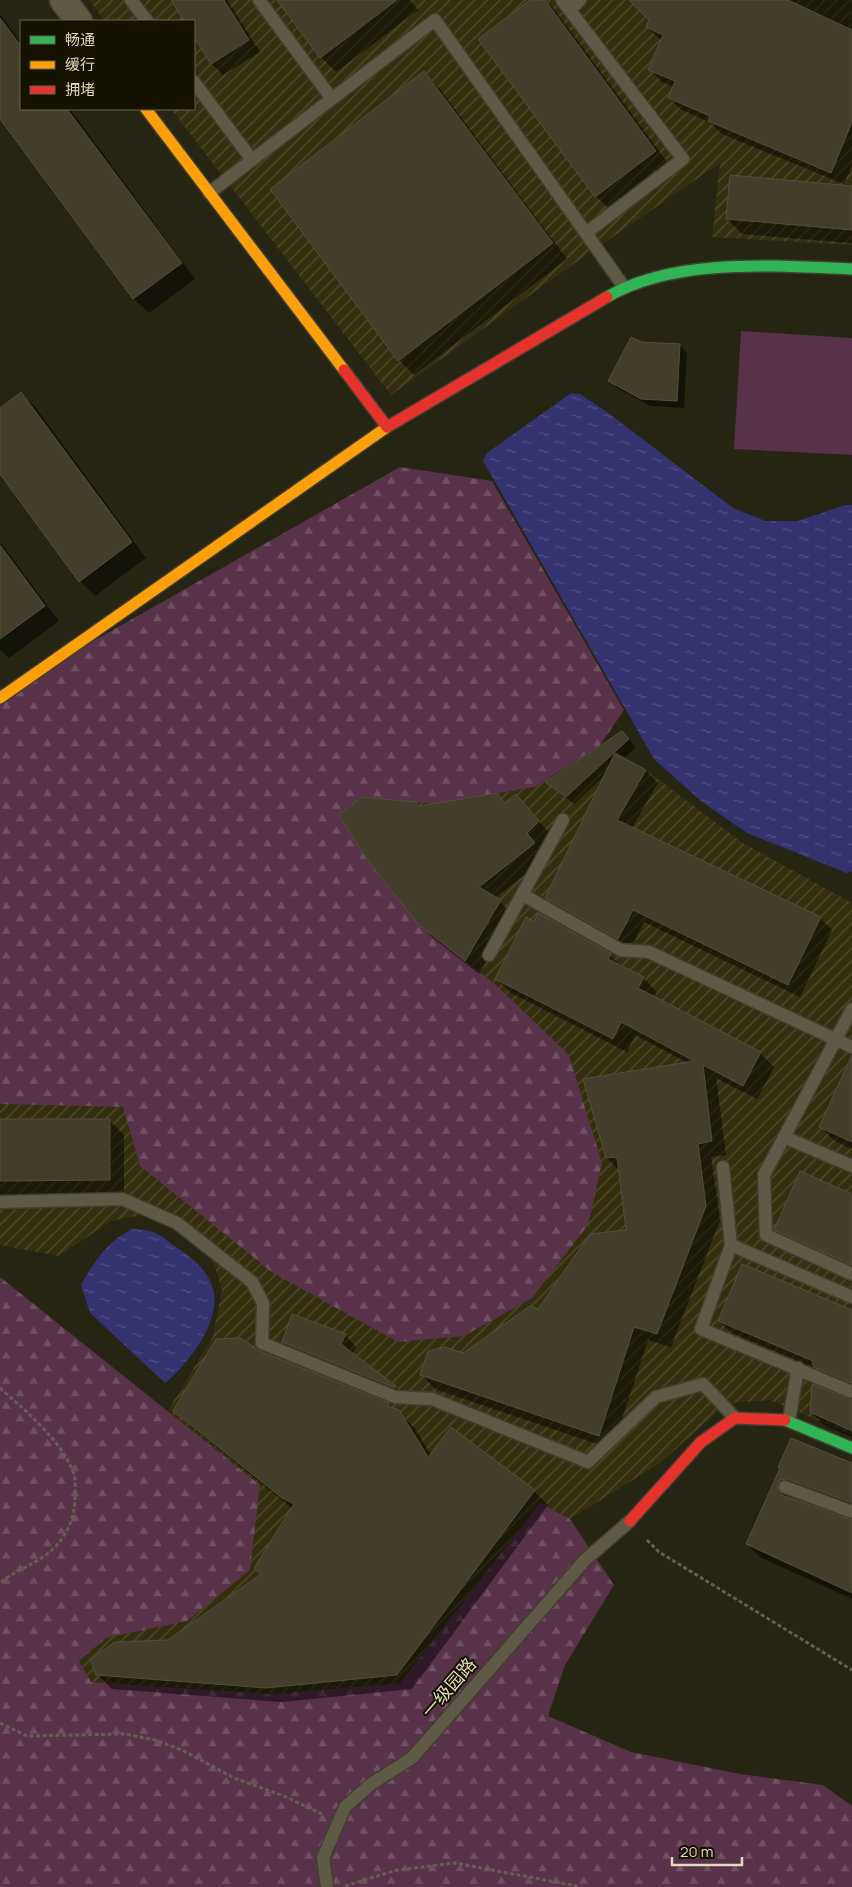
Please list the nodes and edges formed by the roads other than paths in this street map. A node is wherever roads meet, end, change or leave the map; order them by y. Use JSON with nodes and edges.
{"nodes":[{"id":1,"x":63,"y":0,"type":"edge"},
{"id":2,"x":131,"y":0,"type":"edge"},
{"id":3,"x":259,"y":0,"type":"edge"},
{"id":4,"x":580,"y":0,"type":"edge"},
{"id":5,"x":566,"y":5,"type":"edge"},
{"id":6,"x":78,"y":20,"type":"edge"},
{"id":7,"x":147,"y":20,"type":"edge"},
{"id":8,"x":195,"y":83,"type":"edge"},
{"id":9,"x":332,"y":99,"type":"junction"},
{"id":10,"x":147,"y":110,"type":"edge"},
{"id":11,"x":252,"y":160,"type":"junction"},
{"id":12,"x":209,"y":193,"type":"junction"},
{"id":13,"x":586,"y":233,"type":"junction"},
{"id":14,"x":852,"y":269,"type":"edge"},
{"id":15,"x":624,"y":287,"type":"junction"},
{"id":16,"x":387,"y":427,"type":"junction"},
{"id":17,"x":0,"y":698,"type":"edge"},
{"id":18,"x":563,"y":820,"type":"dead end"},
{"id":19,"x":524,"y":895,"type":"junction"},
{"id":20,"x":489,"y":955,"type":"dead end"},
{"id":21,"x":852,"y":1008,"type":"edge"},
{"id":22,"x":836,"y":1039,"type":"junction"},
{"id":23,"x":852,"y":1047,"type":"edge"},
{"id":24,"x":784,"y":1137,"type":"junction"},
{"id":25,"x":852,"y":1166,"type":"edge"},
{"id":26,"x":723,"y":1168,"type":"dead end"},
{"id":27,"x":0,"y":1202,"type":"edge"},
{"id":28,"x":730,"y":1245,"type":"junction"},
{"id":29,"x":852,"y":1274,"type":"edge"},
{"id":30,"x":852,"y":1297,"type":"edge"},
{"id":31,"x":798,"y":1368,"type":"junction"},
{"id":32,"x":852,"y":1392,"type":"edge"},
{"id":33,"x":735,"y":1418,"type":"junction"},
{"id":34,"x":789,"y":1420,"type":"junction"},
{"id":35,"x":852,"y":1448,"type":"edge"},
{"id":36,"x":784,"y":1487,"type":"dead end"},
{"id":37,"x":852,"y":1512,"type":"edge"},
{"id":38,"x":630,"y":1521,"type":"joint"},
{"id":39,"x":327,"y":1887,"type":"edge"}],
"edges":[{"from":1,"to":6,"type":"street"},
{"from":2,"to":7,"type":"lane"},
{"from":3,"to":9,"type":"lane"},
{"from":4,"to":5,"type":"lane"},
{"from":5,"to":13,"type":"lane"},
{"from":8,"to":11,"type":"lane"},
{"from":9,"to":11,"type":"lane"},
{"from":9,"to":13,"type":"lane"},
{"from":10,"to":12,"type":"street"},
{"from":11,"to":12,"type":"lane"},
{"from":12,"to":16,"type":"street"},
{"from":13,"to":15,"type":"lane"},
{"from":14,"to":15,"type":"street"},
{"from":15,"to":16,"type":"street"},
{"from":16,"to":17,"type":"street"},
{"from":18,"to":19,"type":"lane"},
{"from":19,"to":20,"type":"lane"},
{"from":19,"to":22,"type":"lane"},
{"from":21,"to":22,"type":"lane"},
{"from":22,"to":23,"type":"lane"},
{"from":22,"to":24,"type":"lane"},
{"from":24,"to":25,"type":"lane"},
{"from":24,"to":29,"type":"lane"},
{"from":26,"to":28,"type":"lane"},
{"from":27,"to":33,"type":"lane"},
{"from":28,"to":30,"type":"lane"},
{"from":28,"to":31,"type":"lane"},
{"from":31,"to":32,"type":"lane"},
{"from":31,"to":34,"type":"lane"},
{"from":33,"to":34,"type":"street"},
{"from":33,"to":38,"type":"street"},
{"from":34,"to":35,"type":"street"},
{"from":36,"to":37,"type":"lane"},
{"from":38,"to":39,"type":"lane","name":"一级园路"}]}
